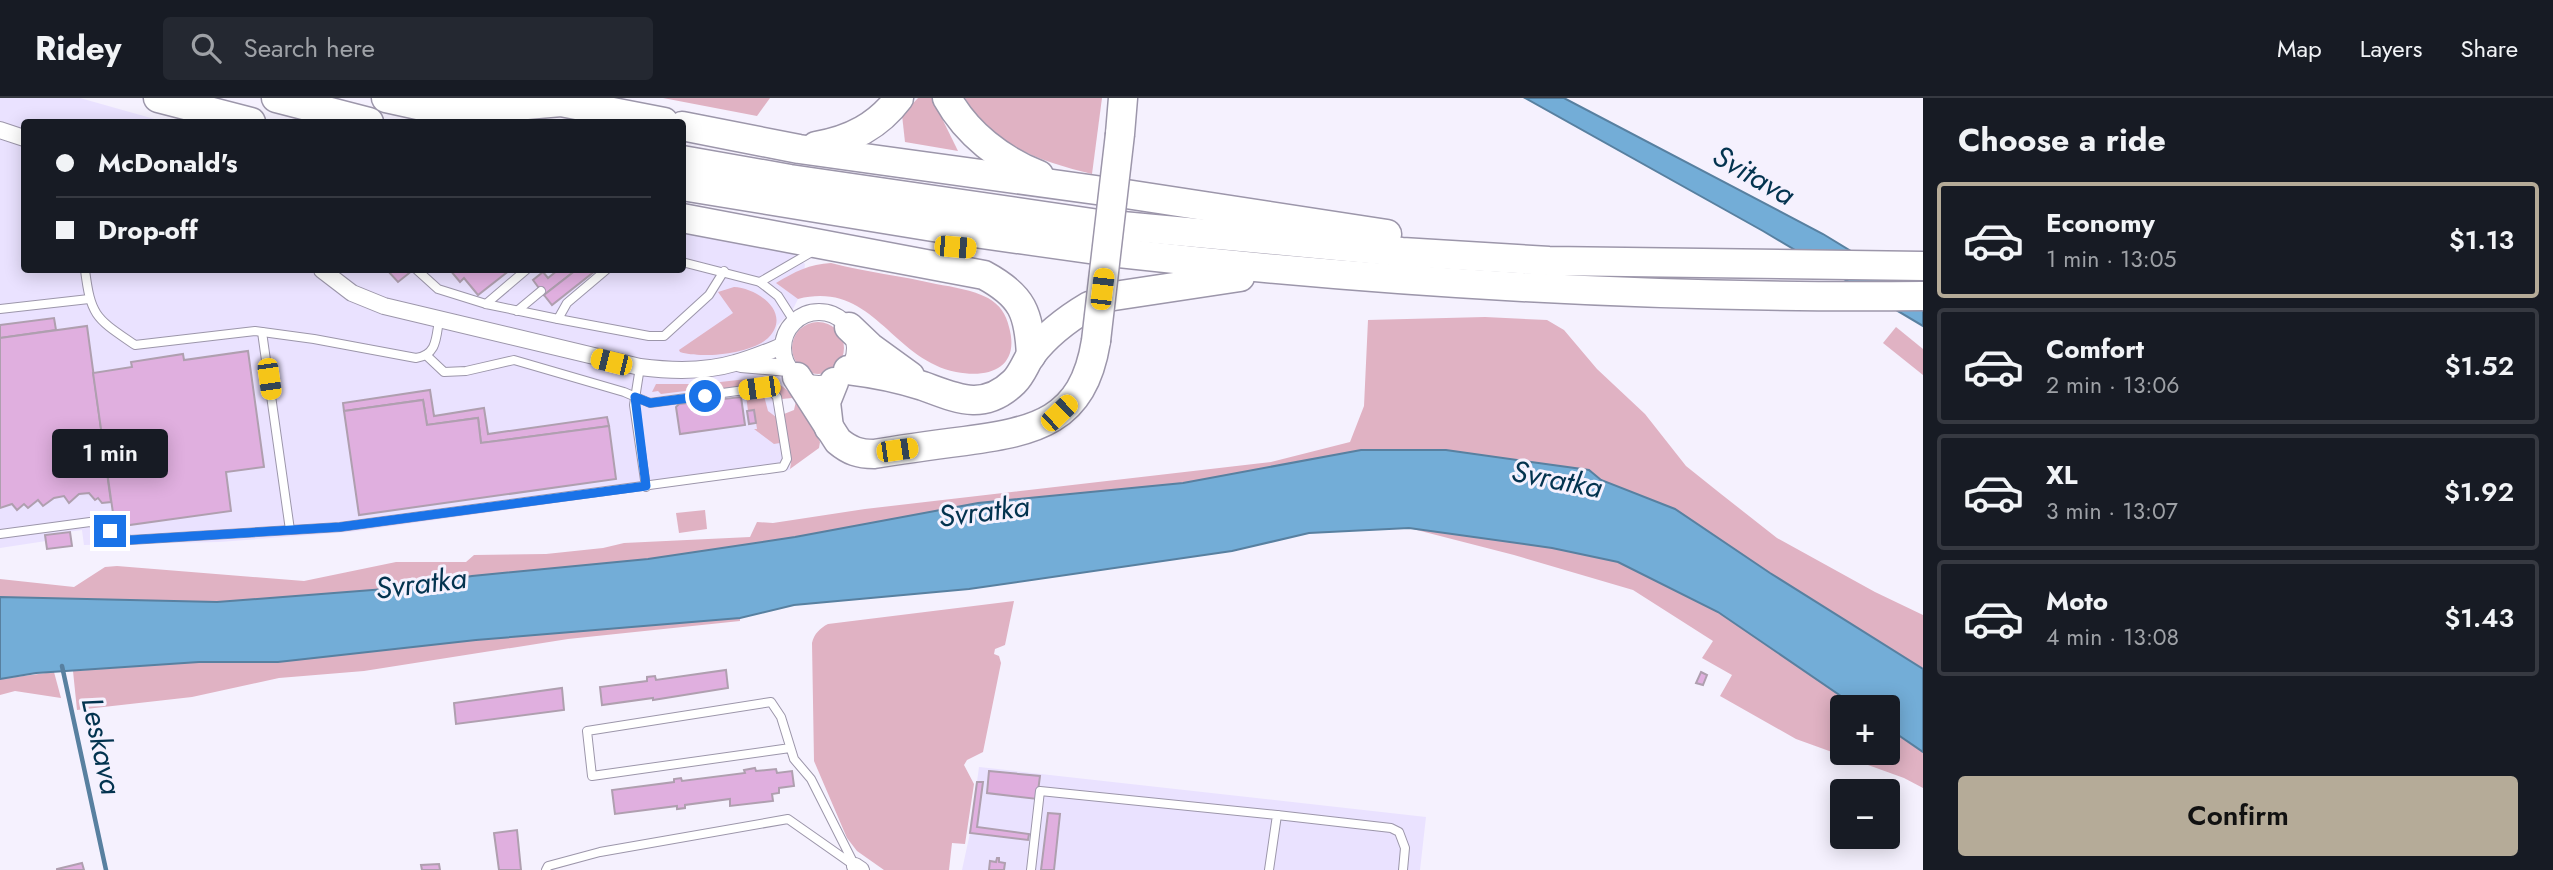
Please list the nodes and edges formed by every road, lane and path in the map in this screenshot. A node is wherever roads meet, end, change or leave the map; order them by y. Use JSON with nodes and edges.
{"nodes":[{"id":1,"x":157,"y":98,"type":"edge"},
{"id":2,"x":276,"y":98,"type":"edge"},
{"id":3,"x":386,"y":98,"type":"edge"},
{"id":4,"x":899,"y":98,"type":"edge"},
{"id":5,"x":947,"y":98,"type":"edge"},
{"id":6,"x":1123,"y":98,"type":"edge"},
{"id":7,"x":450,"y":112,"type":"junction"},
{"id":8,"x":212,"y":119,"type":"edge"},
{"id":9,"x":239,"y":119,"type":"edge"},
{"id":10,"x":357,"y":119,"type":"edge"},
{"id":11,"x":482,"y":119,"type":"edge"},
{"id":12,"x":649,"y":119,"type":"edge"},
{"id":13,"x":686,"y":127,"type":"edge"},
{"id":14,"x":0,"y":130,"type":"edge"},
{"id":15,"x":21,"y":137,"type":"edge"},
{"id":16,"x":799,"y":149,"type":"junction"},
{"id":17,"x":686,"y":161,"type":"edge"},
{"id":18,"x":686,"y":187,"type":"edge"},
{"id":19,"x":1106,"y":191,"type":"junction"},
{"id":20,"x":686,"y":219,"type":"edge"},
{"id":21,"x":779,"y":236,"type":"junction"},
{"id":22,"x":1106,"y":243,"type":"junction"},
{"id":23,"x":810,"y":253,"type":"dead end"},
{"id":24,"x":1549,"y":261,"type":"junction"},
{"id":25,"x":686,"y":263,"type":"edge"},
{"id":26,"x":1923,"y":266,"type":"edge"},
{"id":27,"x":724,"y":271,"type":"junction"},
{"id":28,"x":1278,"y":271,"type":"junction"},
{"id":29,"x":85,"y":273,"type":"edge"},
{"id":30,"x":325,"y":273,"type":"edge"},
{"id":31,"x":420,"y":273,"type":"edge"},
{"id":32,"x":522,"y":273,"type":"edge"},
{"id":33,"x":602,"y":273,"type":"edge"},
{"id":34,"x":760,"y":282,"type":"junction"},
{"id":35,"x":541,"y":291,"type":"dead end"},
{"id":36,"x":1923,"y":296,"type":"edge"},
{"id":37,"x":89,"y":299,"type":"junction"},
{"id":38,"x":486,"y":304,"type":"junction"},
{"id":39,"x":0,"y":309,"type":"edge"},
{"id":40,"x":517,"y":311,"type":"junction"},
{"id":41,"x":558,"y":319,"type":"junction"},
{"id":42,"x":439,"y":320,"type":"junction"},
{"id":43,"x":794,"y":321,"type":"junction"},
{"id":44,"x":849,"y":327,"type":"junction"},
{"id":45,"x":262,"y":332,"type":"junction"},
{"id":46,"x":782,"y":346,"type":"junction"},
{"id":47,"x":426,"y":355,"type":"junction"},
{"id":48,"x":1031,"y":356,"type":"junction"},
{"id":49,"x":735,"y":363,"type":"junction"},
{"id":50,"x":640,"y":367,"type":"junction"},
{"id":51,"x":792,"y":373,"type":"junction"},
{"id":52,"x":841,"y":376,"type":"junction"},
{"id":53,"x":923,"y":386,"type":"junction"},
{"id":54,"x":635,"y":397,"type":"junction"},
{"id":55,"x":830,"y":431,"type":"junction"},
{"id":56,"x":646,"y":486,"type":"junction"},
{"id":57,"x":290,"y":530,"type":"junction"},
{"id":58,"x":0,"y":534,"type":"edge"},
{"id":59,"x":790,"y":747,"type":"junction"},
{"id":60,"x":1277,"y":815,"type":"junction"},
{"id":61,"x":858,"y":868,"type":"edge"},
{"id":62,"x":546,"y":870,"type":"edge"},
{"id":63,"x":1031,"y":870,"type":"edge"},
{"id":64,"x":1269,"y":870,"type":"edge"},
{"id":65,"x":1403,"y":870,"type":"edge"}],
"edges":[{"from":1,"to":8,"type":"highway"},
{"from":1,"to":9,"type":"highway"},
{"from":2,"to":10,"type":"highway"},
{"from":3,"to":7,"type":"highway"},
{"from":4,"to":16,"type":"highway"},
{"from":5,"to":19,"type":"highway"},
{"from":6,"to":55,"type":"highway","bridge":true},
{"from":7,"to":11,"type":"highway"},
{"from":7,"to":12,"type":"highway"},
{"from":13,"to":16,"type":"highway"},
{"from":14,"to":15,"type":"street"},
{"from":16,"to":19,"type":"highway"},
{"from":17,"to":22,"type":"highway"},
{"from":18,"to":22,"type":"highway"},
{"from":19,"to":24,"type":"highway"},
{"from":20,"to":21,"type":"highway"},
{"from":21,"to":22,"type":"highway"},
{"from":21,"to":48,"type":"highway"},
{"from":22,"to":24,"type":"highway"},
{"from":22,"to":28,"type":"highway"},
{"from":23,"to":34,"type":"lane"},
{"from":24,"to":26,"type":"highway"},
{"from":25,"to":27,"type":"lane"},
{"from":27,"to":34,"type":"lane"},
{"from":27,"to":41,"type":"lane"},
{"from":28,"to":36,"type":"highway"},
{"from":28,"to":48,"type":"highway"},
{"from":29,"to":37,"type":"lane"},
{"from":30,"to":42,"type":"street"},
{"from":31,"to":38,"type":"lane"},
{"from":32,"to":38,"type":"lane"},
{"from":33,"to":41,"type":"lane"},
{"from":34,"to":43,"type":"lane"},
{"from":35,"to":40,"type":"lane"},
{"from":37,"to":39,"type":"lane"},
{"from":37,"to":45,"type":"lane"},
{"from":38,"to":40,"type":"lane"},
{"from":40,"to":41,"type":"lane"},
{"from":42,"to":47,"type":"lane"},
{"from":42,"to":50,"type":"street"},
{"from":43,"to":44,"type":"street"},
{"from":43,"to":46,"type":"street"},
{"from":44,"to":52,"type":"street"},
{"from":44,"to":53,"type":"highway"},
{"from":45,"to":47,"type":"lane"},
{"from":45,"to":57,"type":"lane"},
{"from":46,"to":49,"type":"street"},
{"from":46,"to":51,"type":"street"},
{"from":47,"to":54,"type":"lane"},
{"from":48,"to":53,"type":"highway"},
{"from":49,"to":50,"type":"street"},
{"from":49,"to":51,"type":"street"},
{"from":50,"to":54,"type":"lane"},
{"from":51,"to":52,"type":"street"},
{"from":51,"to":55,"type":"highway"},
{"from":52,"to":53,"type":"highway"},
{"from":52,"to":55,"type":"highway"},
{"from":54,"to":56,"type":"lane"},
{"from":54,"to":56,"type":"lane"},
{"from":56,"to":57,"type":"lane"},
{"from":57,"to":58,"type":"lane"},
{"from":59,"to":59,"type":"lane"},
{"from":59,"to":61,"type":"lane"},
{"from":60,"to":63,"type":"lane"},
{"from":60,"to":64,"type":"lane"},
{"from":60,"to":65,"type":"lane"},
{"from":61,"to":62,"type":"lane"}]}
